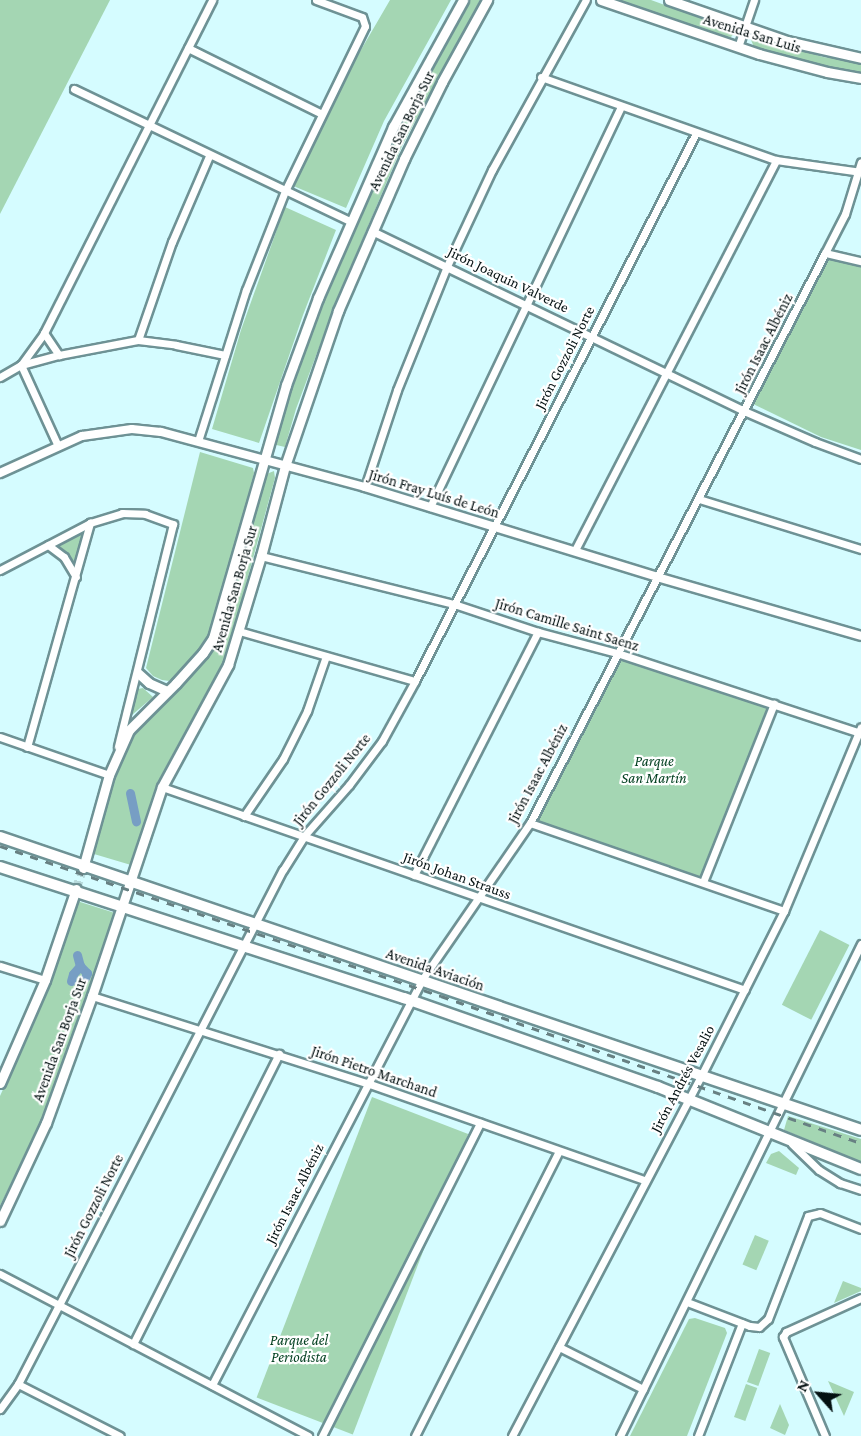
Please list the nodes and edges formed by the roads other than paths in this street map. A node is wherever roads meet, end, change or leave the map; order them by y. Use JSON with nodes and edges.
{"nodes":[{"id":1,"x":212,"y":0,"type":"edge"},
{"id":2,"x":316,"y":0,"type":"edge"},
{"id":3,"x":463,"y":0,"type":"edge"},
{"id":4,"x":487,"y":0,"type":"edge"},
{"id":5,"x":586,"y":0,"type":"edge"},
{"id":6,"x":601,"y":0,"type":"edge"},
{"id":7,"x":669,"y":0,"type":"edge"},
{"id":8,"x":754,"y":0,"type":"edge"},
{"id":9,"x":745,"y":26,"type":"junction"},
{"id":10,"x":738,"y":46,"type":"junction"},
{"id":11,"x":188,"y":48,"type":"junction"},
{"id":12,"x":861,"y":58,"type":"edge"},
{"id":13,"x":542,"y":76,"type":"junction"},
{"id":14,"x":861,"y":78,"type":"edge"},
{"id":15,"x":74,"y":89,"type":"dead end"},
{"id":16,"x":621,"y":106,"type":"junction"},
{"id":17,"x":322,"y":114,"type":"junction"},
{"id":18,"x":147,"y":125,"type":"junction"},
{"id":19,"x":696,"y":133,"type":"junction"},
{"id":20,"x":209,"y":156,"type":"junction"},
{"id":21,"x":776,"y":160,"type":"junction"},
{"id":22,"x":861,"y":162,"type":"edge"},
{"id":23,"x":860,"y":172,"type":"edge"},
{"id":24,"x":285,"y":191,"type":"junction"},
{"id":25,"x":350,"y":221,"type":"junction"},
{"id":26,"x":372,"y":231,"type":"junction"},
{"id":27,"x":825,"y":253,"type":"junction"},
{"id":28,"x":861,"y":261,"type":"edge"},
{"id":29,"x":447,"y":266,"type":"junction"},
{"id":30,"x":526,"y":304,"type":"junction"},
{"id":31,"x":44,"y":333,"type":"junction"},
{"id":32,"x":592,"y":336,"type":"junction"},
{"id":33,"x":138,"y":340,"type":"junction"},
{"id":34,"x":59,"y":355,"type":"junction"},
{"id":35,"x":225,"y":355,"type":"junction"},
{"id":36,"x":21,"y":365,"type":"junction"},
{"id":37,"x":667,"y":372,"type":"junction"},
{"id":38,"x":0,"y":377,"type":"edge"},
{"id":39,"x":744,"y":411,"type":"junction"},
{"id":40,"x":198,"y":441,"type":"junction"},
{"id":41,"x":58,"y":446,"type":"junction"},
{"id":42,"x":263,"y":459,"type":"junction"},
{"id":43,"x":861,"y":459,"type":"edge"},
{"id":44,"x":285,"y":466,"type":"junction"},
{"id":45,"x":0,"y":473,"type":"edge"},
{"id":46,"x":365,"y":487,"type":"junction"},
{"id":47,"x":699,"y":498,"type":"junction"},
{"id":48,"x":430,"y":507,"type":"junction"},
{"id":49,"x":90,"y":523,"type":"junction"},
{"id":50,"x":494,"y":526,"type":"junction"},
{"id":51,"x":48,"y":545,"type":"junction"},
{"id":52,"x":861,"y":549,"type":"edge"},
{"id":53,"x":575,"y":550,"type":"junction"},
{"id":54,"x":261,"y":556,"type":"junction"},
{"id":55,"x":0,"y":570,"type":"edge"},
{"id":56,"x":76,"y":577,"type":"junction"},
{"id":57,"x":657,"y":577,"type":"junction"},
{"id":58,"x":454,"y":604,"type":"junction"},
{"id":59,"x":239,"y":631,"type":"junction"},
{"id":60,"x":538,"y":632,"type":"junction"},
{"id":61,"x":861,"y":636,"type":"edge"},
{"id":62,"x":616,"y":653,"type":"junction"},
{"id":63,"x":326,"y":656,"type":"junction"},
{"id":64,"x":138,"y":672,"type":"junction"},
{"id":65,"x":415,"y":681,"type":"junction"},
{"id":66,"x":167,"y":691,"type":"junction"},
{"id":67,"x":774,"y":704,"type":"junction"},
{"id":68,"x":860,"y":731,"type":"edge"},
{"id":69,"x":0,"y":737,"type":"edge"},
{"id":70,"x":27,"y":747,"type":"junction"},
{"id":71,"x":115,"y":758,"type":"junction"},
{"id":72,"x":109,"y":775,"type":"junction"},
{"id":73,"x":162,"y":787,"type":"junction"},
{"id":74,"x":244,"y":816,"type":"junction"},
{"id":75,"x":530,"y":822,"type":"junction"},
{"id":76,"x":0,"y":837,"type":"edge"},
{"id":77,"x":304,"y":837,"type":"junction"},
{"id":78,"x":0,"y":867,"type":"edge"},
{"id":79,"x":84,"y":867,"type":"junction"},
{"id":80,"x":414,"y":875,"type":"junction"},
{"id":81,"x":129,"y":881,"type":"junction"},
{"id":82,"x":703,"y":882,"type":"junction"},
{"id":83,"x":76,"y":891,"type":"junction"},
{"id":84,"x":476,"y":898,"type":"junction"},
{"id":85,"x":121,"y":907,"type":"junction"},
{"id":86,"x":784,"y":911,"type":"junction"},
{"id":87,"x":255,"y":924,"type":"junction"},
{"id":88,"x":861,"y":944,"type":"edge"},
{"id":89,"x":244,"y":946,"type":"junction"},
{"id":90,"x":0,"y":966,"type":"edge"},
{"id":91,"x":45,"y":980,"type":"junction"},
{"id":92,"x":421,"y":981,"type":"junction"},
{"id":93,"x":744,"y":990,"type":"junction"},
{"id":94,"x":92,"y":996,"type":"junction"},
{"id":95,"x":410,"y":1001,"type":"junction"},
{"id":96,"x":201,"y":1031,"type":"junction"},
{"id":97,"x":279,"y":1054,"type":"junction"},
{"id":98,"x":701,"y":1076,"type":"junction"},
{"id":99,"x":0,"y":1083,"type":"edge"},
{"id":100,"x":368,"y":1083,"type":"junction"},
{"id":101,"x":688,"y":1098,"type":"junction"},
{"id":102,"x":782,"y":1104,"type":"junction"},
{"id":103,"x":480,"y":1124,"type":"junction"},
{"id":104,"x":771,"y":1130,"type":"junction"},
{"id":105,"x":861,"y":1130,"type":"edge"},
{"id":106,"x":784,"y":1136,"type":"junction"},
{"id":107,"x":559,"y":1151,"type":"junction"},
{"id":108,"x":861,"y":1169,"type":"edge"},
{"id":109,"x":644,"y":1180,"type":"junction"},
{"id":110,"x":861,"y":1190,"type":"edge"},
{"id":111,"x":0,"y":1221,"type":"edge"},
{"id":112,"x":861,"y":1229,"type":"edge"},
{"id":113,"x":0,"y":1274,"type":"edge"},
{"id":114,"x":861,"y":1298,"type":"edge"},
{"id":115,"x":687,"y":1302,"type":"junction"},
{"id":116,"x":59,"y":1305,"type":"junction"},
{"id":117,"x":742,"y":1323,"type":"junction"},
{"id":118,"x":133,"y":1344,"type":"junction"},
{"id":119,"x":559,"y":1347,"type":"junction"},
{"id":120,"x":18,"y":1384,"type":"junction"},
{"id":121,"x":212,"y":1384,"type":"junction"},
{"id":122,"x":644,"y":1389,"type":"junction"},
{"id":123,"x":0,"y":1409,"type":"edge"},
{"id":124,"x":120,"y":1436,"type":"edge"},
{"id":125,"x":308,"y":1436,"type":"edge"},
{"id":126,"x":322,"y":1436,"type":"edge"},
{"id":127,"x":415,"y":1436,"type":"edge"},
{"id":128,"x":512,"y":1436,"type":"edge"},
{"id":129,"x":620,"y":1436,"type":"edge"},
{"id":130,"x":698,"y":1436,"type":"edge"},
{"id":131,"x":825,"y":1436,"type":"edge"}],
"edges":[{"from":1,"to":11,"type":"street"},
{"from":2,"to":17,"type":"street"},
{"from":3,"to":25,"type":"main road","name":"Avenida San Borja Sur"},
{"from":4,"to":26,"type":"main road","name":"Avenida San Borja Sur"},
{"from":5,"to":13,"type":"street"},
{"from":6,"to":10,"type":"main road","name":"Avenida San Luis"},
{"from":7,"to":9,"type":"main road","name":"Avenida San Luis"},
{"from":8,"to":9,"type":"street"},
{"from":9,"to":10,"type":"street"},
{"from":9,"to":12,"type":"main road","name":"Avenida San Luis"},
{"from":10,"to":14,"type":"main road","name":"Avenida San Luis"},
{"from":11,"to":17,"type":"street"},
{"from":11,"to":18,"type":"street"},
{"from":13,"to":16,"type":"street"},
{"from":13,"to":29,"type":"street"},
{"from":15,"to":18,"type":"street"},
{"from":16,"to":19,"type":"street"},
{"from":16,"to":30,"type":"street"},
{"from":17,"to":24,"type":"street"},
{"from":18,"to":20,"type":"street"},
{"from":18,"to":31,"type":"street"},
{"from":19,"to":21,"type":"street"},
{"from":19,"to":32,"type":"street","name":"Jirón Gozzoli Norte"},
{"from":20,"to":24,"type":"street"},
{"from":20,"to":33,"type":"street"},
{"from":21,"to":23,"type":"street"},
{"from":21,"to":37,"type":"street"},
{"from":22,"to":23,"type":"street","name":"Jirón Isaac Albéniz"},
{"from":23,"to":27,"type":"street","name":"Jirón Isaac Albéniz"},
{"from":24,"to":25,"type":"street"},
{"from":24,"to":35,"type":"street"},
{"from":25,"to":42,"type":"main road","name":"Avenida San Borja Sur"},
{"from":26,"to":29,"type":"street","name":"Jirón Joaquin Valverde"},
{"from":26,"to":44,"type":"main road","name":"Avenida San Borja Sur"},
{"from":27,"to":28,"type":"street"},
{"from":27,"to":39,"type":"street","name":"Jirón Isaac Albéniz"},
{"from":29,"to":30,"type":"street","name":"Jirón Joaquin Valverde"},
{"from":29,"to":46,"type":"street"},
{"from":30,"to":32,"type":"street","name":"Jirón Joaquin Valverde"},
{"from":30,"to":48,"type":"street"},
{"from":31,"to":34,"type":"street"},
{"from":31,"to":36,"type":"street"},
{"from":32,"to":37,"type":"street","name":"Jirón Joaquin Valverde"},
{"from":32,"to":50,"type":"street","name":"Jirón Gozzoli Norte"},
{"from":33,"to":34,"type":"street"},
{"from":33,"to":35,"type":"street"},
{"from":34,"to":36,"type":"street"},
{"from":35,"to":40,"type":"street"},
{"from":36,"to":38,"type":"street"},
{"from":36,"to":41,"type":"street"},
{"from":37,"to":39,"type":"street","name":"Jirón Joaquin Valverde"},
{"from":37,"to":53,"type":"street"},
{"from":39,"to":43,"type":"street","name":"Jirón Joaquin Valverde"},
{"from":39,"to":47,"type":"street","name":"Jirón Isaac Albéniz"},
{"from":40,"to":41,"type":"street","name":"Jirón Fray Luís de León"},
{"from":40,"to":42,"type":"street","name":"Jirón Fray Luís de León"},
{"from":41,"to":45,"type":"street","name":"Jirón Fray Luís de León"},
{"from":42,"to":44,"type":"street","name":"Jirón Fray Luís de León"},
{"from":42,"to":66,"type":"main road","name":"Avenida San Borja Sur"},
{"from":44,"to":46,"type":"street","name":"Jirón Fray Luís de León"},
{"from":44,"to":54,"type":"main road","name":"Avenida San Borja Sur"},
{"from":46,"to":48,"type":"street","name":"Jirón Fray Luís de León"},
{"from":47,"to":52,"type":"street"},
{"from":47,"to":57,"type":"street","name":"Jirón Isaac Albéniz"},
{"from":48,"to":50,"type":"street","name":"Jirón Fray Luís de León"},
{"from":49,"to":51,"type":"street"},
{"from":49,"to":56,"type":"street"},
{"from":49,"to":64,"type":"street"},
{"from":50,"to":53,"type":"street","name":"Jirón Fray Luís de León"},
{"from":50,"to":58,"type":"street","name":"Jirón Gozzoli Norte"},
{"from":51,"to":55,"type":"street"},
{"from":51,"to":56,"type":"street"},
{"from":53,"to":57,"type":"street","name":"Jirón Fray Luís de León"},
{"from":54,"to":58,"type":"street","name":"Jirón Camille Saint Saenz"},
{"from":54,"to":59,"type":"main road","name":"Avenida San Borja Sur"},
{"from":56,"to":70,"type":"street"},
{"from":57,"to":61,"type":"street","name":"Jirón Fray Luís de León"},
{"from":57,"to":62,"type":"street","name":"Jirón Isaac Albéniz"},
{"from":58,"to":60,"type":"street","name":"Jirón Camille Saint Saenz"},
{"from":58,"to":65,"type":"street","name":"Jirón Gozzoli Norte"},
{"from":59,"to":63,"type":"street"},
{"from":59,"to":73,"type":"main road","name":"Avenida San Borja Sur"},
{"from":60,"to":62,"type":"street","name":"Jirón Camille Saint Saenz"},
{"from":60,"to":80,"type":"street"},
{"from":62,"to":67,"type":"street","name":"Jirón Camille Saint Saenz"},
{"from":62,"to":75,"type":"street","name":"Jirón Isaac Albéniz"},
{"from":63,"to":65,"type":"street"},
{"from":63,"to":74,"type":"street"},
{"from":64,"to":66,"type":"main road"},
{"from":64,"to":71,"type":"street"},
{"from":65,"to":77,"type":"street","name":"Jirón Gozzoli Norte"},
{"from":66,"to":71,"type":"main road","name":"Avenida San Borja Sur"},
{"from":67,"to":68,"type":"street","name":"Jirón Camille Saint Saenz"},
{"from":67,"to":82,"type":"street"},
{"from":68,"to":86,"type":"street","name":"Jirón Andrés Vesalio"},
{"from":69,"to":70,"type":"street"},
{"from":70,"to":72,"type":"street"},
{"from":71,"to":72,"type":"main road","name":"Avenida San Borja Sur"},
{"from":72,"to":79,"type":"main road","name":"Avenida San Borja Sur"},
{"from":73,"to":74,"type":"street","name":"Jirón Johan Strauss"},
{"from":73,"to":81,"type":"main road","name":"Avenida San Borja Sur"},
{"from":74,"to":77,"type":"street","name":"Jirón Johan Strauss"},
{"from":75,"to":82,"type":"street"},
{"from":75,"to":84,"type":"street","name":"Jirón Isaac Albéniz"},
{"from":76,"to":79,"type":"main road","name":"Avenida Aviación"},
{"from":77,"to":80,"type":"street","name":"Jirón Johan Strauss"},
{"from":77,"to":87,"type":"street","name":"Jirón Gozzoli Norte"},
{"from":78,"to":83,"type":"main road"},
{"from":79,"to":81,"type":"main road","name":"Avenida Aviación"},
{"from":80,"to":84,"type":"street","name":"Jirón Johan Strauss"},
{"from":81,"to":85,"type":"main road","name":"Avenida San Borja Sur"},
{"from":81,"to":87,"type":"main road","name":"Avenida Aviación"},
{"from":82,"to":86,"type":"street"},
{"from":83,"to":85,"type":"main road"},
{"from":83,"to":91,"type":"main road"},
{"from":84,"to":92,"type":"street","name":"Jirón Isaac Albéniz"},
{"from":84,"to":93,"type":"street","name":"Jirón Johan Strauss"},
{"from":85,"to":89,"type":"main road"},
{"from":85,"to":94,"type":"main road","name":"Avenida San Borja Sur"},
{"from":86,"to":93,"type":"street","name":"Jirón Andrés Vesalio"},
{"from":87,"to":89,"type":"street","name":"Jirón Gozzoli Norte"},
{"from":87,"to":92,"type":"main road","name":"Avenida Aviación"},
{"from":88,"to":102,"type":"street"},
{"from":89,"to":95,"type":"main road"},
{"from":89,"to":96,"type":"street","name":"Jirón Gozzoli Norte"},
{"from":90,"to":91,"type":"street"},
{"from":91,"to":99,"type":"main road"},
{"from":92,"to":95,"type":"street","name":"Jirón Isaac Albéniz"},
{"from":92,"to":98,"type":"main road","name":"Avenida Aviación"},
{"from":93,"to":98,"type":"street","name":"Jirón Andrés Vesalio"},
{"from":94,"to":96,"type":"street","name":"Jirón Pietro Marchand"},
{"from":94,"to":111,"type":"main road","name":"Avenida San Borja Sur"},
{"from":95,"to":100,"type":"street","name":"Jirón Isaac Albéniz"},
{"from":95,"to":101,"type":"main road"},
{"from":96,"to":97,"type":"street","name":"Jirón Pietro Marchand"},
{"from":96,"to":116,"type":"street","name":"Jirón Gozzoli Norte"},
{"from":97,"to":100,"type":"street","name":"Jirón Pietro Marchand"},
{"from":97,"to":118,"type":"street"},
{"from":98,"to":101,"type":"street","name":"Jirón Andrés Vesalio"},
{"from":98,"to":102,"type":"main road","name":"Avenida Aviación"},
{"from":100,"to":103,"type":"street","name":"Jirón Pietro Marchand"},
{"from":100,"to":121,"type":"street","name":"Jirón Isaac Albéniz"},
{"from":101,"to":104,"type":"main road"},
{"from":101,"to":109,"type":"street","name":"Jirón Andrés Vesalio"},
{"from":102,"to":104,"type":"street"},
{"from":102,"to":105,"type":"main road","name":"Avenida Aviación"},
{"from":103,"to":107,"type":"street","name":"Jirón Pietro Marchand"},
{"from":103,"to":126,"type":"street"},
{"from":104,"to":106,"type":"main road"},
{"from":104,"to":115,"type":"street"},
{"from":106,"to":108,"type":"main road"},
{"from":106,"to":110,"type":"street"},
{"from":107,"to":109,"type":"street","name":"Jirón Pietro Marchand"},
{"from":107,"to":127,"type":"street"},
{"from":109,"to":119,"type":"street","name":"Jirón Andrés Vesalio"},
{"from":112,"to":117,"type":"street"},
{"from":113,"to":116,"type":"street"},
{"from":114,"to":131,"type":"street"},
{"from":115,"to":117,"type":"street"},
{"from":115,"to":122,"type":"street"},
{"from":116,"to":118,"type":"street"},
{"from":116,"to":120,"type":"street","name":"Jirón Gozzoli Norte"},
{"from":117,"to":130,"type":"street"},
{"from":118,"to":121,"type":"street"},
{"from":119,"to":122,"type":"street"},
{"from":119,"to":128,"type":"street","name":"Jirón Andrés Vesalio"},
{"from":120,"to":123,"type":"street","name":"Jirón Gozzoli Norte"},
{"from":120,"to":124,"type":"street"},
{"from":121,"to":125,"type":"street"},
{"from":122,"to":129,"type":"street"}]}
